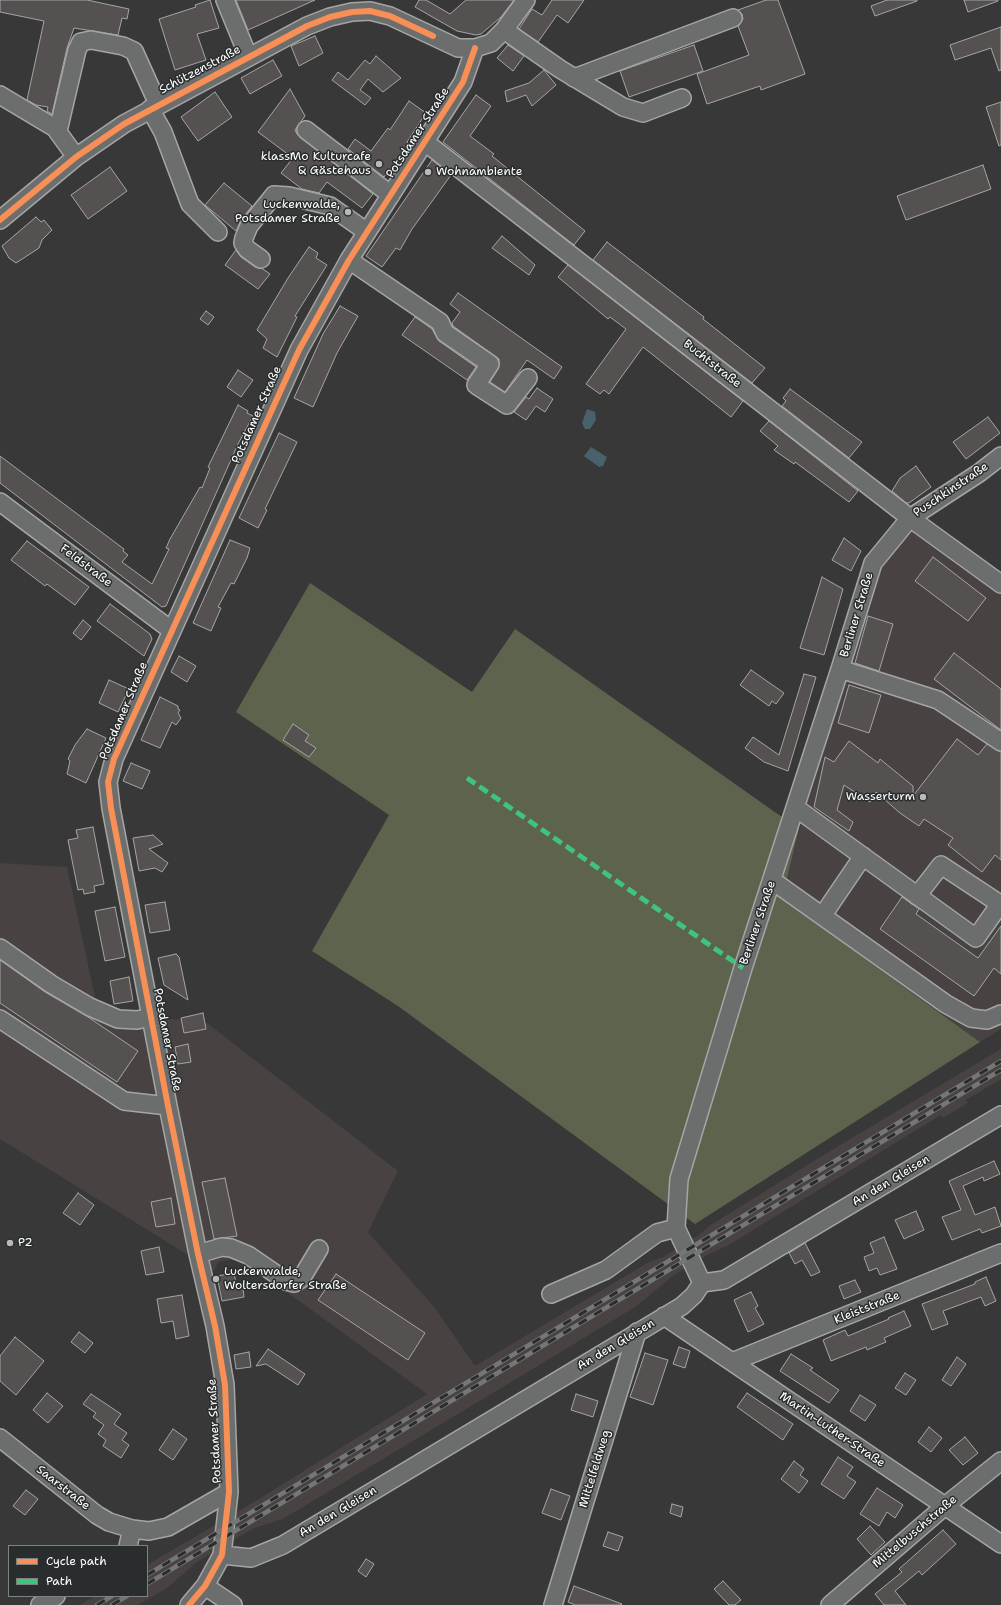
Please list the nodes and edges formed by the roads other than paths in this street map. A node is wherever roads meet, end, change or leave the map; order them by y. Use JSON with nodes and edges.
{"nodes":[{"id":1,"x":225,"y":0,"type":"edge"},
{"id":2,"x":526,"y":0,"type":"edge"},
{"id":3,"x":376,"y":6,"type":"edge"},
{"id":4,"x":342,"y":7,"type":"edge"},
{"id":5,"x":733,"y":18,"type":"dead end"},
{"id":6,"x":504,"y":30,"type":"junction"},
{"id":7,"x":475,"y":48,"type":"junction"},
{"id":8,"x":248,"y":56,"type":"junction"},
{"id":9,"x":574,"y":78,"type":"junction"},
{"id":10,"x":0,"y":95,"type":"edge"},
{"id":11,"x":682,"y":98,"type":"dead end"},
{"id":12,"x":154,"y":107,"type":"junction"},
{"id":13,"x":306,"y":130,"type":"dead end"},
{"id":14,"x":58,"y":131,"type":"junction"},
{"id":15,"x":426,"y":142,"type":"junction"},
{"id":16,"x":76,"y":157,"type":"junction"},
{"id":17,"x":391,"y":195,"type":"junction"},
{"id":18,"x":0,"y":220,"type":"edge"},
{"id":19,"x":218,"y":232,"type":"dead end"},
{"id":20,"x":367,"y":232,"type":"junction"},
{"id":21,"x":261,"y":259,"type":"dead end"},
{"id":22,"x":349,"y":260,"type":"junction"},
{"id":23,"x":528,"y":378,"type":"dead end"},
{"id":24,"x":1001,"y":456,"type":"edge"},
{"id":25,"x":0,"y":502,"type":"edge"},
{"id":26,"x":910,"y":518,"type":"junction"},
{"id":27,"x":873,"y":563,"type":"joint"},
{"id":28,"x":1001,"y":584,"type":"edge"},
{"id":29,"x":172,"y":630,"type":"junction"},
{"id":30,"x":840,"y":670,"type":"junction"},
{"id":31,"x":1001,"y":742,"type":"edge"},
{"id":32,"x":796,"y":808,"type":"junction"},
{"id":33,"x":863,"y":856,"type":"junction"},
{"id":34,"x":772,"y":881,"type":"junction"},
{"id":35,"x":917,"y":896,"type":"junction"},
{"id":36,"x":823,"y":915,"type":"junction"},
{"id":37,"x":0,"y":948,"type":"edge"},
{"id":38,"x":1001,"y":1014,"type":"edge"},
{"id":39,"x":152,"y":1017,"type":"junction"},
{"id":40,"x":0,"y":1019,"type":"edge"},
{"id":41,"x":168,"y":1106,"type":"junction"},
{"id":42,"x":1001,"y":1115,"type":"edge"},
{"id":43,"x":676,"y":1228,"type":"junction"},
{"id":44,"x":319,"y":1249,"type":"dead end"},
{"id":45,"x":1001,"y":1253,"type":"edge"},
{"id":46,"x":198,"y":1254,"type":"junction"},
{"id":47,"x":702,"y":1283,"type":"junction"},
{"id":48,"x":551,"y":1294,"type":"dead end"},
{"id":49,"x":664,"y":1316,"type":"junction"},
{"id":50,"x":638,"y":1332,"type":"junction"},
{"id":51,"x":732,"y":1362,"type":"junction"},
{"id":52,"x":0,"y":1438,"type":"edge"},
{"id":53,"x":1001,"y":1461,"type":"edge"},
{"id":54,"x":230,"y":1492,"type":"junction"},
{"id":55,"x":945,"y":1506,"type":"junction"},
{"id":56,"x":132,"y":1529,"type":"junction"},
{"id":57,"x":1001,"y":1544,"type":"edge"},
{"id":58,"x":128,"y":1545,"type":"edge"},
{"id":59,"x":219,"y":1561,"type":"junction"},
{"id":60,"x":205,"y":1586,"type":"junction"},
{"id":61,"x":54,"y":1597,"type":"edge"},
{"id":62,"x":40,"y":1605,"type":"edge"},
{"id":63,"x":190,"y":1605,"type":"edge"},
{"id":64,"x":233,"y":1605,"type":"edge"},
{"id":65,"x":553,"y":1605,"type":"edge"},
{"id":66,"x":830,"y":1605,"type":"edge"}],
"edges":[{"from":1,"to":8,"type":"street"},
{"from":2,"to":6,"type":"street"},
{"from":3,"to":4,"type":"street","name":"Schützenstraße"},
{"from":3,"to":7,"type":"street","name":"Schützenstraße"},
{"from":4,"to":8,"type":"street","name":"Schützenstraße"},
{"from":5,"to":9,"type":"street"},
{"from":6,"to":7,"type":"street"},
{"from":6,"to":9,"type":"street"},
{"from":7,"to":15,"type":"street","name":"Potsdamer Straße"},
{"from":8,"to":12,"type":"street","name":"Schützenstraße"},
{"from":9,"to":11,"type":"street"},
{"from":10,"to":14,"type":"street"},
{"from":12,"to":14,"type":"street"},
{"from":12,"to":16,"type":"street","name":"Schützenstraße"},
{"from":12,"to":19,"type":"street"},
{"from":13,"to":17,"type":"street"},
{"from":14,"to":16,"type":"street"},
{"from":15,"to":17,"type":"street","name":"Potsdamer Straße"},
{"from":15,"to":26,"type":"street","name":"Buchtstraße"},
{"from":16,"to":18,"type":"street","name":"Schützenstraße"},
{"from":17,"to":20,"type":"street","name":"Potsdamer Straße"},
{"from":20,"to":21,"type":"street"},
{"from":20,"to":22,"type":"street","name":"Potsdamer Straße"},
{"from":22,"to":23,"type":"street"},
{"from":22,"to":29,"type":"street","name":"Potsdamer Straße"},
{"from":24,"to":26,"type":"street","name":"Puschkinstraße"},
{"from":25,"to":29,"type":"street","name":"Feldstraße"},
{"from":26,"to":27,"type":"street","name":"Puschkinstraße"},
{"from":26,"to":28,"type":"street","name":"Buchtstraße"},
{"from":27,"to":30,"type":"street","name":"Berliner Straße"},
{"from":29,"to":39,"type":"street","name":"Potsdamer Straße"},
{"from":30,"to":31,"type":"street"},
{"from":30,"to":32,"type":"street","name":"Berliner Straße"},
{"from":32,"to":33,"type":"street"},
{"from":32,"to":34,"type":"street","name":"Berliner Straße"},
{"from":33,"to":35,"type":"street"},
{"from":33,"to":36,"type":"street"},
{"from":34,"to":36,"type":"street"},
{"from":34,"to":43,"type":"street","name":"Berliner Straße"},
{"from":35,"to":35,"type":"street"},
{"from":36,"to":38,"type":"street"},
{"from":37,"to":39,"type":"street"},
{"from":39,"to":41,"type":"street","name":"Potsdamer Straße"},
{"from":40,"to":41,"type":"street"},
{"from":41,"to":46,"type":"street","name":"Potsdamer Straße"},
{"from":42,"to":47,"type":"street","name":"An den Gleisen"},
{"from":43,"to":47,"type":"street","name":"Berliner Straße"},
{"from":43,"to":48,"type":"street"},
{"from":44,"to":46,"type":"street"},
{"from":45,"to":51,"type":"street","name":"Kleiststraße"},
{"from":46,"to":54,"type":"street","name":"Potsdamer Straße"},
{"from":47,"to":49,"type":"street","name":"An den Gleisen"},
{"from":49,"to":50,"type":"street","name":"An den Gleisen"},
{"from":49,"to":51,"type":"street","name":"Martin-Luther-Straße"},
{"from":50,"to":59,"type":"street","name":"An den Gleisen"},
{"from":50,"to":65,"type":"street","name":"Mittelfeldweg"},
{"from":51,"to":55,"type":"street","name":"Martin-Luther-Straße"},
{"from":52,"to":56,"type":"street","name":"Saarstraße"},
{"from":53,"to":55,"type":"street","name":"Mittelbuschstraße"},
{"from":54,"to":56,"type":"street","name":"Saarstraße"},
{"from":54,"to":59,"type":"street","name":"Potsdamer Straße"},
{"from":55,"to":57,"type":"street","name":"Martin-Luther-Straße"},
{"from":55,"to":66,"type":"street","name":"Mittelbuschstraße"},
{"from":56,"to":58,"type":"street"},
{"from":59,"to":60,"type":"street"},
{"from":60,"to":63,"type":"street"},
{"from":60,"to":64,"type":"street"},
{"from":61,"to":62,"type":"street"}]}
